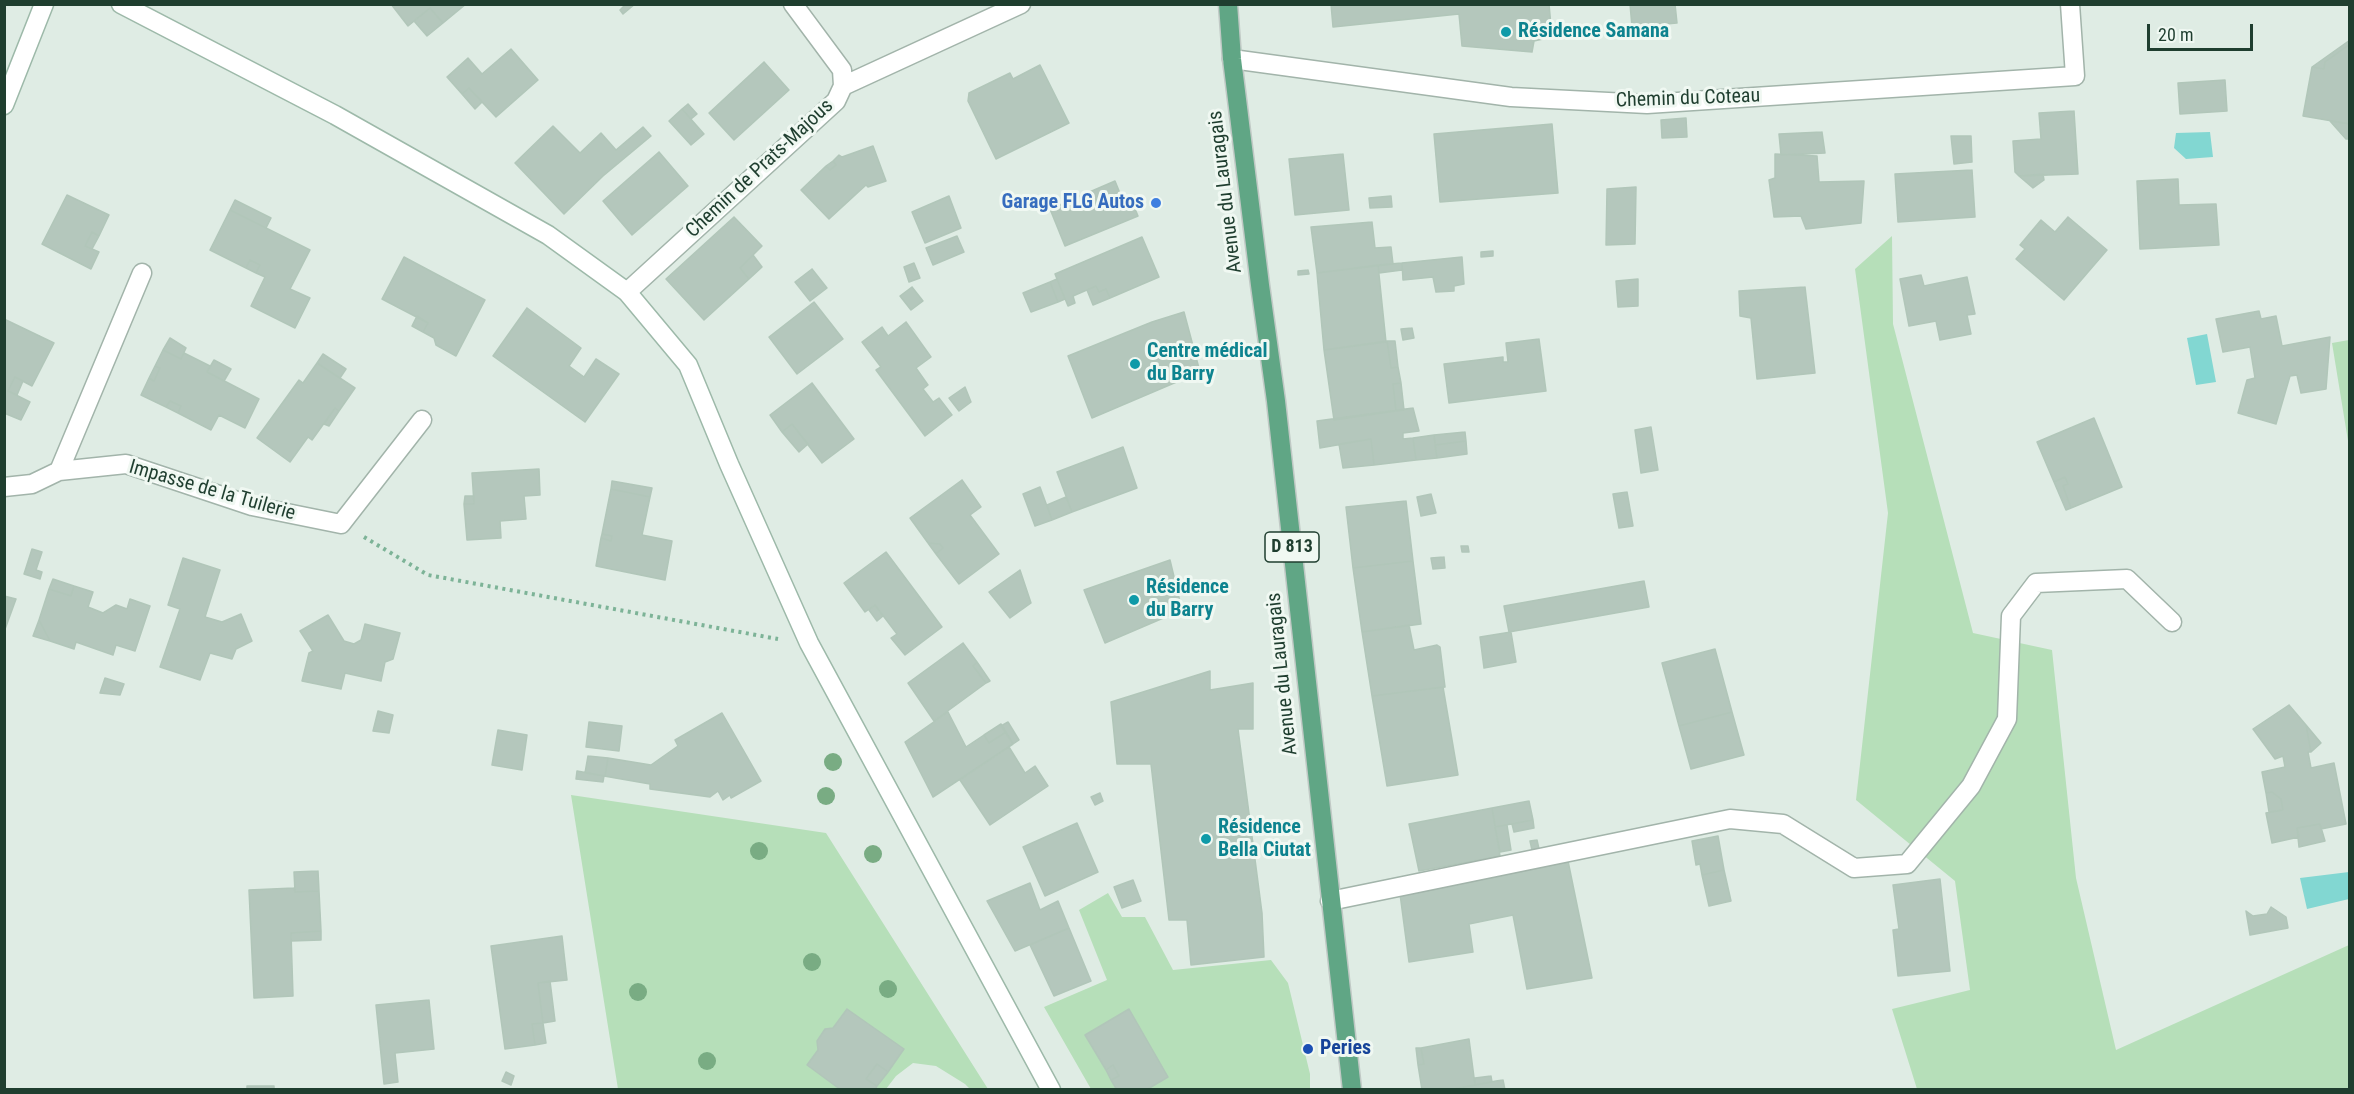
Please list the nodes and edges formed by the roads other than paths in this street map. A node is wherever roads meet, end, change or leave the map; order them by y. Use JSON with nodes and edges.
{"nodes":[{"id":1,"x":44,"y":4,"type":"edge"},
{"id":2,"x":121,"y":4,"type":"edge"},
{"id":3,"x":793,"y":4,"type":"edge"},
{"id":4,"x":1021,"y":4,"type":"edge"},
{"id":5,"x":1228,"y":4,"type":"edge"},
{"id":6,"x":2070,"y":4,"type":"edge"},
{"id":7,"x":1232,"y":59,"type":"junction"},
{"id":8,"x":843,"y":86,"type":"junction"},
{"id":9,"x":4,"y":105,"type":"edge"},
{"id":10,"x":142,"y":273,"type":"dead end"},
{"id":11,"x":627,"y":292,"type":"junction"},
{"id":12,"x":422,"y":420,"type":"dead end"},
{"id":13,"x":59,"y":471,"type":"junction"},
{"id":14,"x":4,"y":487,"type":"edge"},
{"id":15,"x":2172,"y":622,"type":"dead end"},
{"id":16,"x":1330,"y":901,"type":"junction"},
{"id":17,"x":1051,"y":1089,"type":"edge"},
{"id":18,"x":1352,"y":1089,"type":"edge"}],
"edges":[{"from":1,"to":9,"type":"street"},
{"from":2,"to":11,"type":"street"},
{"from":3,"to":8,"type":"street","name":"Chemin de Prats-Majous"},
{"from":4,"to":8,"type":"street"},
{"from":5,"to":7,"type":"main road","name":"Avenue du Lauragais","number":"D 813"},
{"from":6,"to":7,"type":"street","name":"Chemin du Coteau"},
{"from":7,"to":16,"type":"main road","name":"Avenue du Lauragais","number":"D 813"},
{"from":8,"to":11,"type":"street","name":"Chemin de Prats-Majous"},
{"from":10,"to":13,"type":"street"},
{"from":11,"to":17,"type":"street"},
{"from":12,"to":13,"type":"street","name":"Impasse de la Tuilerie"},
{"from":13,"to":14,"type":"street","name":"Impasse de la Tuilerie"},
{"from":15,"to":16,"type":"street"},
{"from":16,"to":18,"type":"main road","name":"Avenue du Lauragais","number":"D 813"}]}
